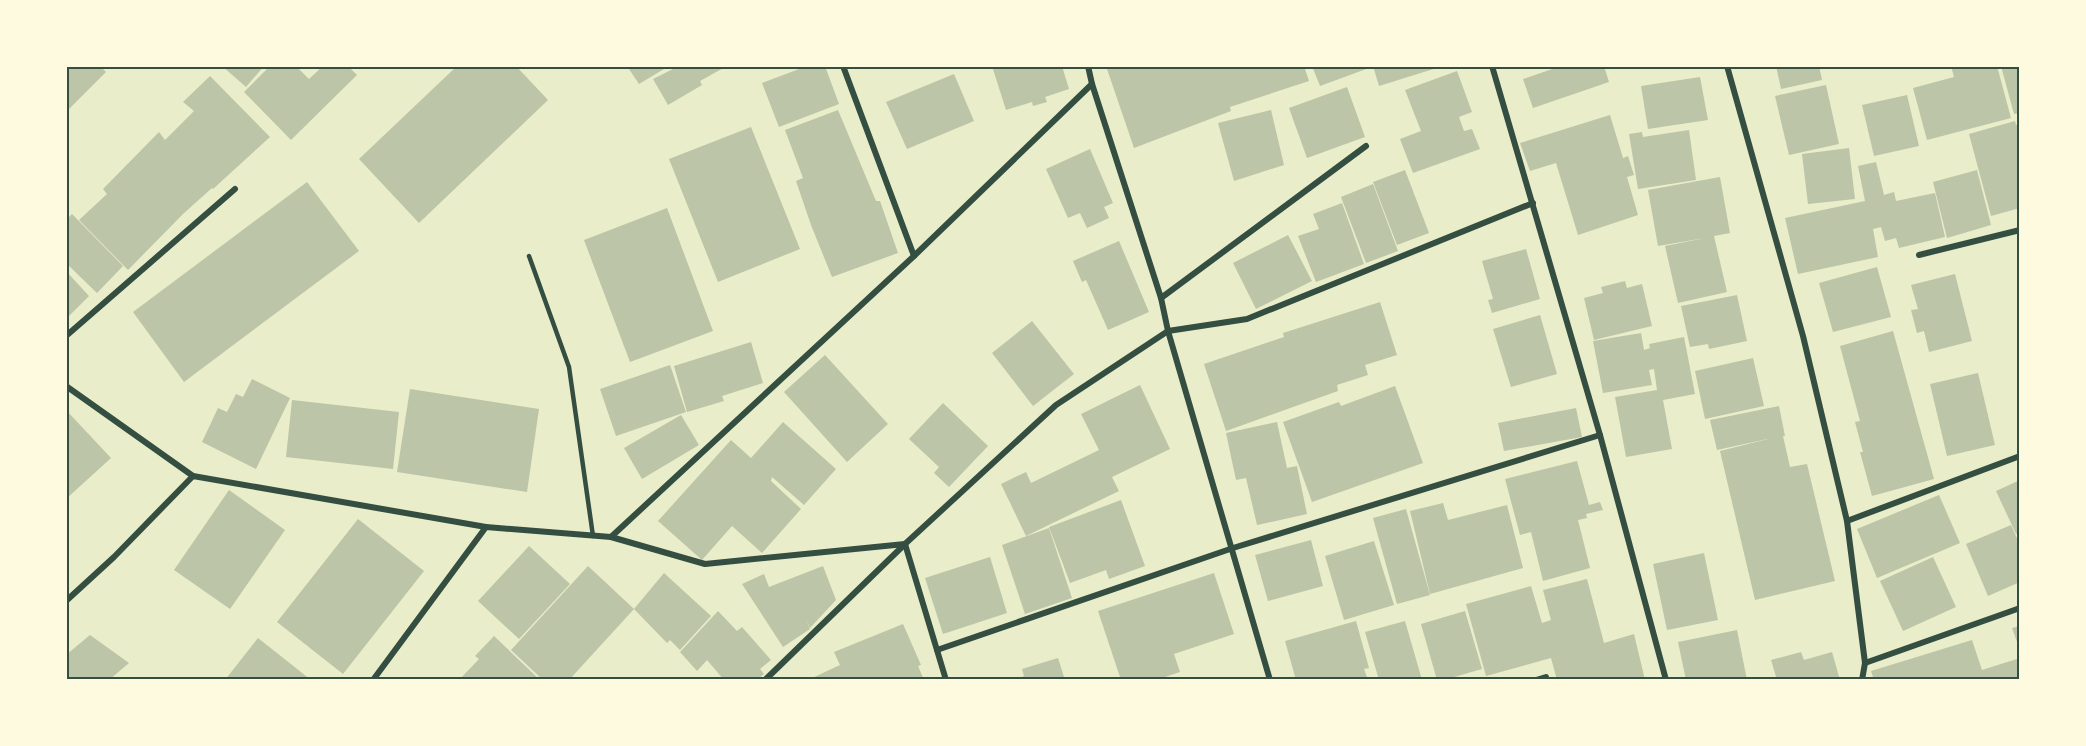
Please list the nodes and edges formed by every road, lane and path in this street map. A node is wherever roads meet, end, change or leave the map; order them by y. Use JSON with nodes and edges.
{"nodes":[{"id":1,"x":843,"y":66,"type":"edge"},
{"id":2,"x":1088,"y":66,"type":"edge"},
{"id":3,"x":1492,"y":66,"type":"edge"},
{"id":4,"x":1727,"y":66,"type":"edge"},
{"id":5,"x":1092,"y":84,"type":"junction"},
{"id":6,"x":1366,"y":146,"type":"dead end"},
{"id":7,"x":235,"y":189,"type":"dead end"},
{"id":8,"x":1533,"y":203,"type":"junction"},
{"id":9,"x":2020,"y":230,"type":"edge"},
{"id":10,"x":1919,"y":255,"type":"dead end"},
{"id":11,"x":530,"y":256,"type":"dead end"},
{"id":12,"x":914,"y":256,"type":"junction"},
{"id":13,"x":1161,"y":298,"type":"junction"},
{"id":14,"x":1168,"y":331,"type":"junction"},
{"id":15,"x":66,"y":336,"type":"edge"},
{"id":16,"x":66,"y":386,"type":"edge"},
{"id":17,"x":1600,"y":435,"type":"junction"},
{"id":18,"x":2020,"y":456,"type":"edge"},
{"id":19,"x":193,"y":476,"type":"junction"},
{"id":20,"x":1847,"y":521,"type":"junction"},
{"id":21,"x":486,"y":527,"type":"junction"},
{"id":22,"x":593,"y":536,"type":"junction"},
{"id":23,"x":611,"y":537,"type":"junction"},
{"id":24,"x":905,"y":544,"type":"junction"},
{"id":25,"x":1233,"y":548,"type":"junction"},
{"id":26,"x":66,"y":601,"type":"edge"},
{"id":27,"x":2020,"y":608,"type":"edge"},
{"id":28,"x":938,"y":651,"type":"junction"},
{"id":29,"x":1865,"y":663,"type":"junction"},
{"id":30,"x":1546,"y":677,"type":"dead end"},
{"id":31,"x":374,"y":680,"type":"edge"},
{"id":32,"x":765,"y":680,"type":"edge"},
{"id":33,"x":946,"y":680,"type":"edge"},
{"id":34,"x":1270,"y":680,"type":"edge"},
{"id":35,"x":1536,"y":680,"type":"edge"},
{"id":36,"x":1666,"y":680,"type":"edge"},
{"id":37,"x":1862,"y":680,"type":"edge"}],
"edges":[{"from":1,"to":12,"type":"street"},
{"from":2,"to":5,"type":"street"},
{"from":3,"to":8,"type":"street"},
{"from":4,"to":20,"type":"street"},
{"from":5,"to":12,"type":"street"},
{"from":5,"to":13,"type":"street"},
{"from":6,"to":13,"type":"street"},
{"from":7,"to":15,"type":"street"},
{"from":8,"to":14,"type":"street"},
{"from":8,"to":17,"type":"street"},
{"from":9,"to":10,"type":"street"},
{"from":11,"to":22,"type":"lane"},
{"from":12,"to":23,"type":"street"},
{"from":13,"to":14,"type":"street"},
{"from":14,"to":24,"type":"street"},
{"from":14,"to":25,"type":"street"},
{"from":16,"to":19,"type":"street"},
{"from":17,"to":25,"type":"street"},
{"from":17,"to":36,"type":"street"},
{"from":18,"to":20,"type":"street"},
{"from":19,"to":21,"type":"street"},
{"from":19,"to":26,"type":"street"},
{"from":20,"to":29,"type":"street"},
{"from":21,"to":22,"type":"street"},
{"from":21,"to":31,"type":"street"},
{"from":22,"to":23,"type":"street"},
{"from":23,"to":24,"type":"street"},
{"from":24,"to":28,"type":"street"},
{"from":24,"to":32,"type":"street"},
{"from":25,"to":28,"type":"street"},
{"from":25,"to":34,"type":"street"},
{"from":27,"to":29,"type":"street"},
{"from":28,"to":33,"type":"street"},
{"from":29,"to":37,"type":"street"},
{"from":30,"to":35,"type":"street"}]}
